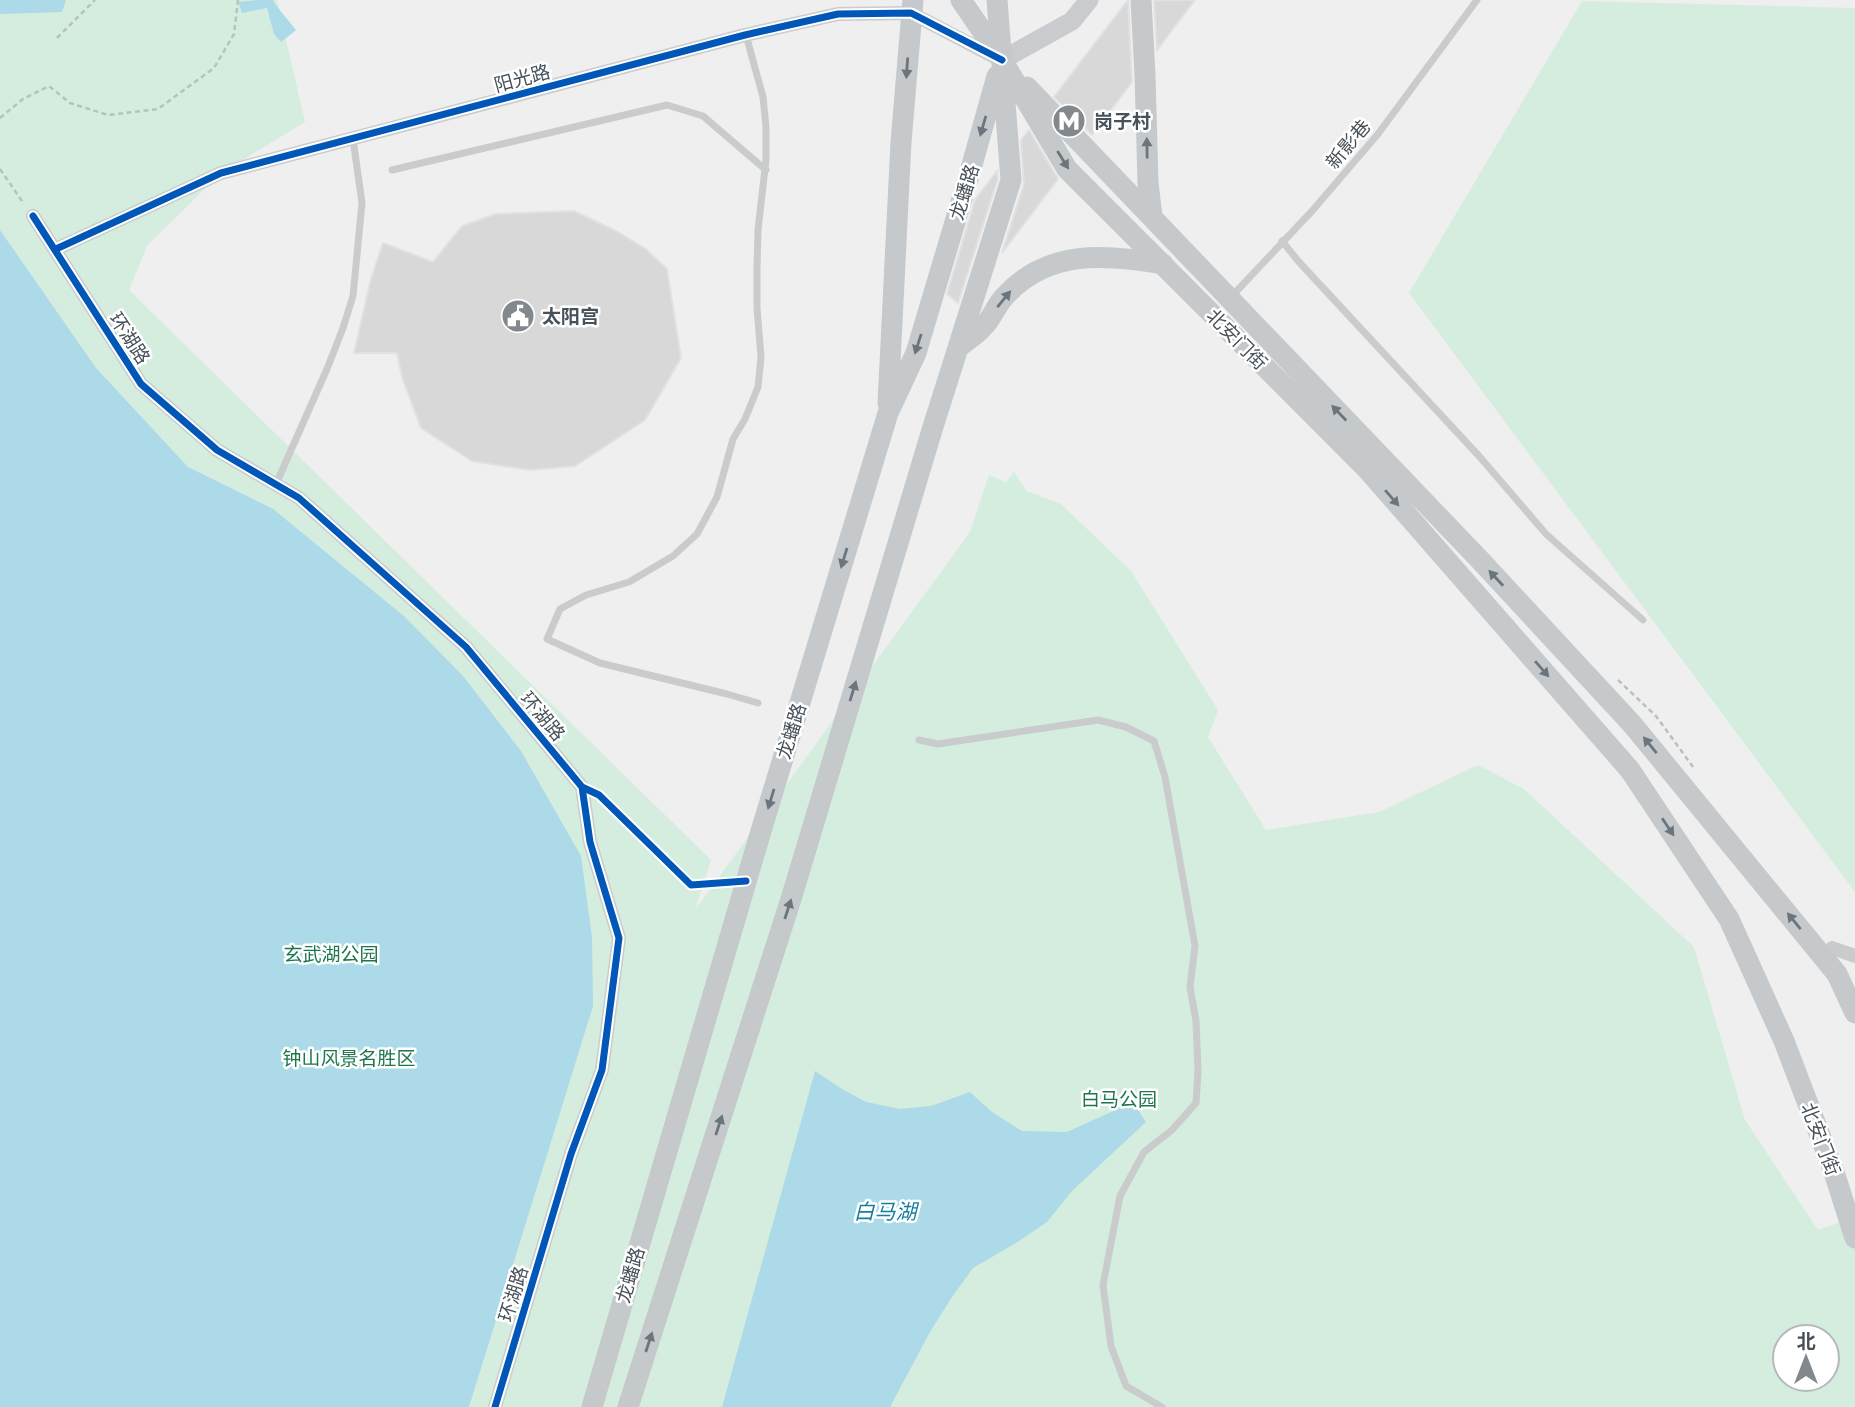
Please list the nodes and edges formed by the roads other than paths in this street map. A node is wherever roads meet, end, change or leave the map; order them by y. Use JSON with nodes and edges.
{"nodes":[{"id":1,"x":961,"y":0,"type":"edge"},
{"id":2,"x":997,"y":0,"type":"edge"},
{"id":3,"x":1090,"y":0,"type":"edge"},
{"id":4,"x":1141,"y":0,"type":"edge"},
{"id":5,"x":1477,"y":0,"type":"edge"},
{"id":6,"x":912,"y":7,"type":"edge"},
{"id":7,"x":745,"y":35,"type":"junction"},
{"id":8,"x":1002,"y":60,"type":"junction"},
{"id":9,"x":353,"y":139,"type":"junction"},
{"id":10,"x":392,"y":170,"type":"dead end"},
{"id":11,"x":766,"y":170,"type":"junction"},
{"id":12,"x":33,"y":216,"type":"road end"},
{"id":13,"x":1152,"y":216,"type":"junction"},
{"id":14,"x":1282,"y":241,"type":"junction"},
{"id":15,"x":56,"y":249,"type":"junction"},
{"id":16,"x":1163,"y":264,"type":"junction"},
{"id":17,"x":1230,"y":298,"type":"junction"},
{"id":18,"x":958,"y":348,"type":"junction"},
{"id":19,"x":888,"y":413,"type":"junction"},
{"id":20,"x":276,"y":484,"type":"junction"},
{"id":21,"x":1643,"y":620,"type":"dead end"},
{"id":22,"x":758,"y":703,"type":"dead end"},
{"id":23,"x":919,"y":740,"type":"dead end"},
{"id":24,"x":1855,"y":1013,"type":"edge"},
{"id":25,"x":1855,"y":1238,"type":"edge"},
{"id":26,"x":495,"y":1407,"type":"edge"},
{"id":27,"x":592,"y":1407,"type":"edge"},
{"id":28,"x":628,"y":1407,"type":"edge"},
{"id":29,"x":1162,"y":1407,"type":"edge"}],
"edges":[{"from":1,"to":8,"type":"main road"},
{"from":2,"to":8,"type":"main road","name":"龙蟠路"},
{"from":3,"to":8,"type":"main road"},
{"from":13,"to":4,"type":"main road","one_way":true},
{"from":5,"to":14,"type":"lane","name":"新影巷"},
{"from":6,"to":7,"type":"street","name":"阳光路"},
{"from":6,"to":8,"type":"street","name":"阳光路"},
{"from":6,"to":19,"type":"main road","one_way":true},
{"from":7,"to":9,"type":"street","name":"阳光路"},
{"from":7,"to":11,"type":"lane"},
{"from":8,"to":13,"type":"main road"},
{"from":8,"to":16,"type":"main road","name":"北安门街","one_way":true},
{"from":8,"to":18,"type":"main road","name":"龙蟠路"},
{"from":8,"to":19,"type":"main road","name":"龙蟠路","one_way":true},
{"from":9,"to":15,"type":"street","name":"阳光路"},
{"from":9,"to":20,"type":"lane"},
{"from":10,"to":11,"type":"lane"},
{"from":11,"to":22,"type":"lane"},
{"from":12,"to":15,"type":"street","name":"环湖路"},
{"from":13,"to":17,"type":"main road"},
{"from":14,"to":17,"type":"lane","name":"新影巷"},
{"from":14,"to":21,"type":"lane"},
{"from":15,"to":20,"type":"street","name":"环湖路"},
{"from":18,"to":16,"type":"main road","one_way":true},
{"from":16,"to":25,"type":"main road","name":"北安门街","one_way":true},
{"from":24,"to":17,"type":"main road","one_way":true},
{"from":28,"to":18,"type":"main road","name":"龙蟠路","one_way":true},
{"from":19,"to":27,"type":"main road","name":"龙蟠路","one_way":true},
{"from":20,"to":26,"type":"street","name":"环湖路"},
{"from":23,"to":29,"type":"lane"}]}
